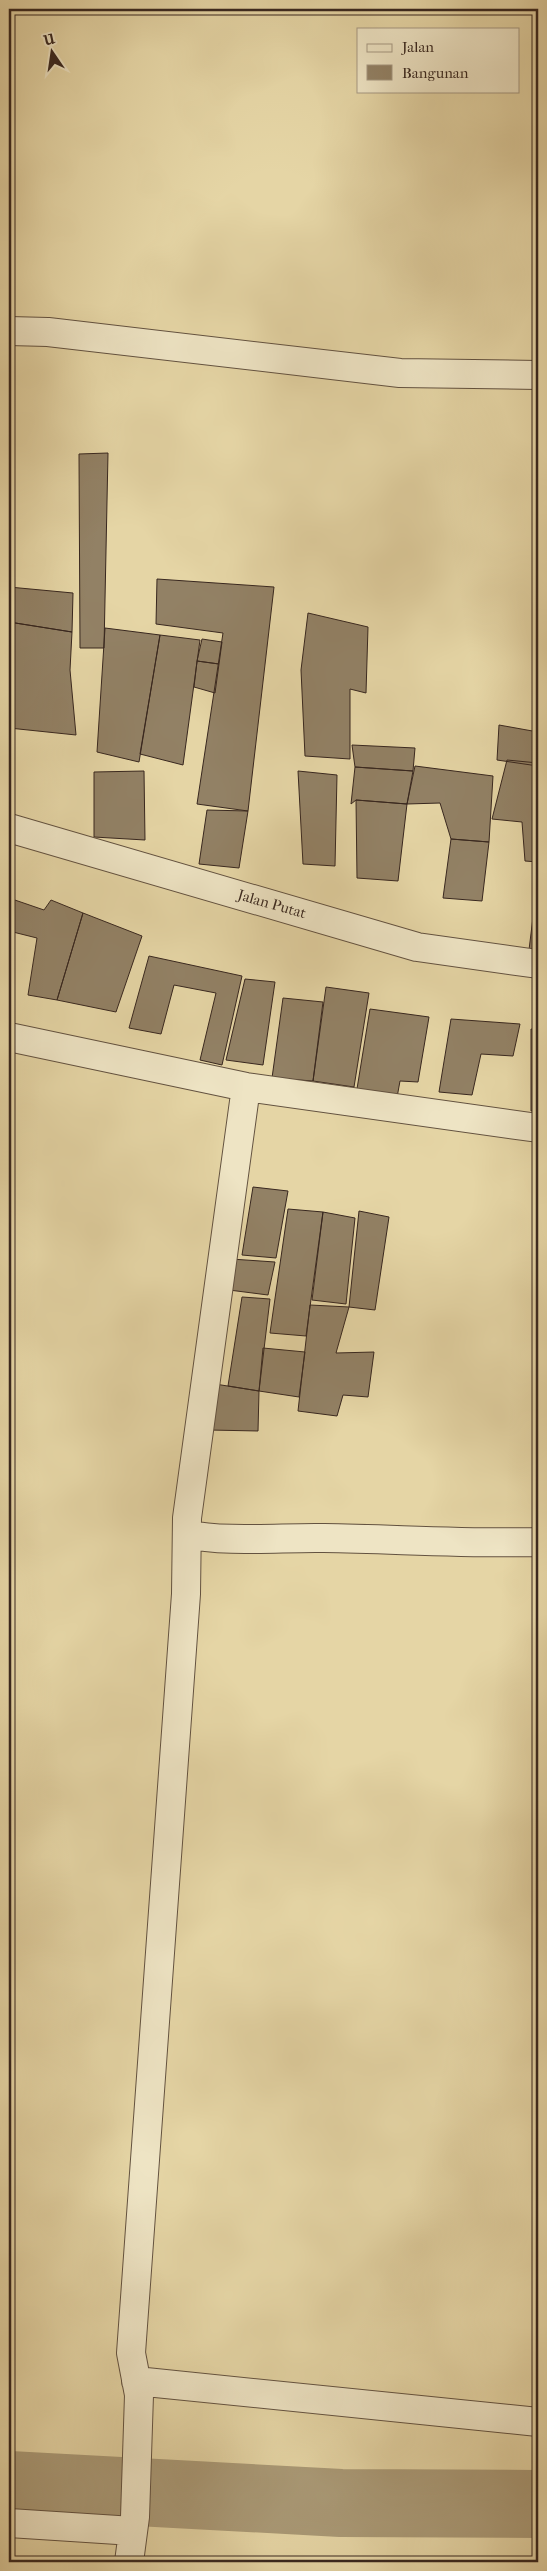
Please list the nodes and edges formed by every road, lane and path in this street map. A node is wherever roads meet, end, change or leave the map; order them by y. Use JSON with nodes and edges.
{"nodes":[{"id":1,"x":9,"y":331,"type":"edge"},
{"id":2,"x":538,"y":375,"type":"edge"},
{"id":3,"x":9,"y":828,"type":"edge"},
{"id":4,"x":538,"y":964,"type":"edge"},
{"id":5,"x":9,"y":1037,"type":"edge"},
{"id":6,"x":246,"y":1087,"type":"junction"},
{"id":7,"x":538,"y":1128,"type":"edge"},
{"id":8,"x":198,"y":1536,"type":"junction"},
{"id":9,"x":538,"y":1542,"type":"edge"},
{"id":10,"x":138,"y":2388,"type":"junction"},
{"id":11,"x":538,"y":2422,"type":"edge"},
{"id":12,"x":9,"y":2523,"type":"edge"},
{"id":13,"x":134,"y":2524,"type":"junction"},
{"id":14,"x":129,"y":2562,"type":"edge"}],
"edges":[{"from":1,"to":2,"type":"street"},
{"from":3,"to":4,"type":"street","name":"Jalan Putat"},
{"from":5,"to":6,"type":"street"},
{"from":6,"to":7,"type":"street"},
{"from":6,"to":8,"type":"street"},
{"from":8,"to":9,"type":"street"},
{"from":8,"to":10,"type":"street"},
{"from":10,"to":11,"type":"street"},
{"from":10,"to":13,"type":"street"},
{"from":12,"to":13,"type":"street"},
{"from":13,"to":14,"type":"street"}]}
